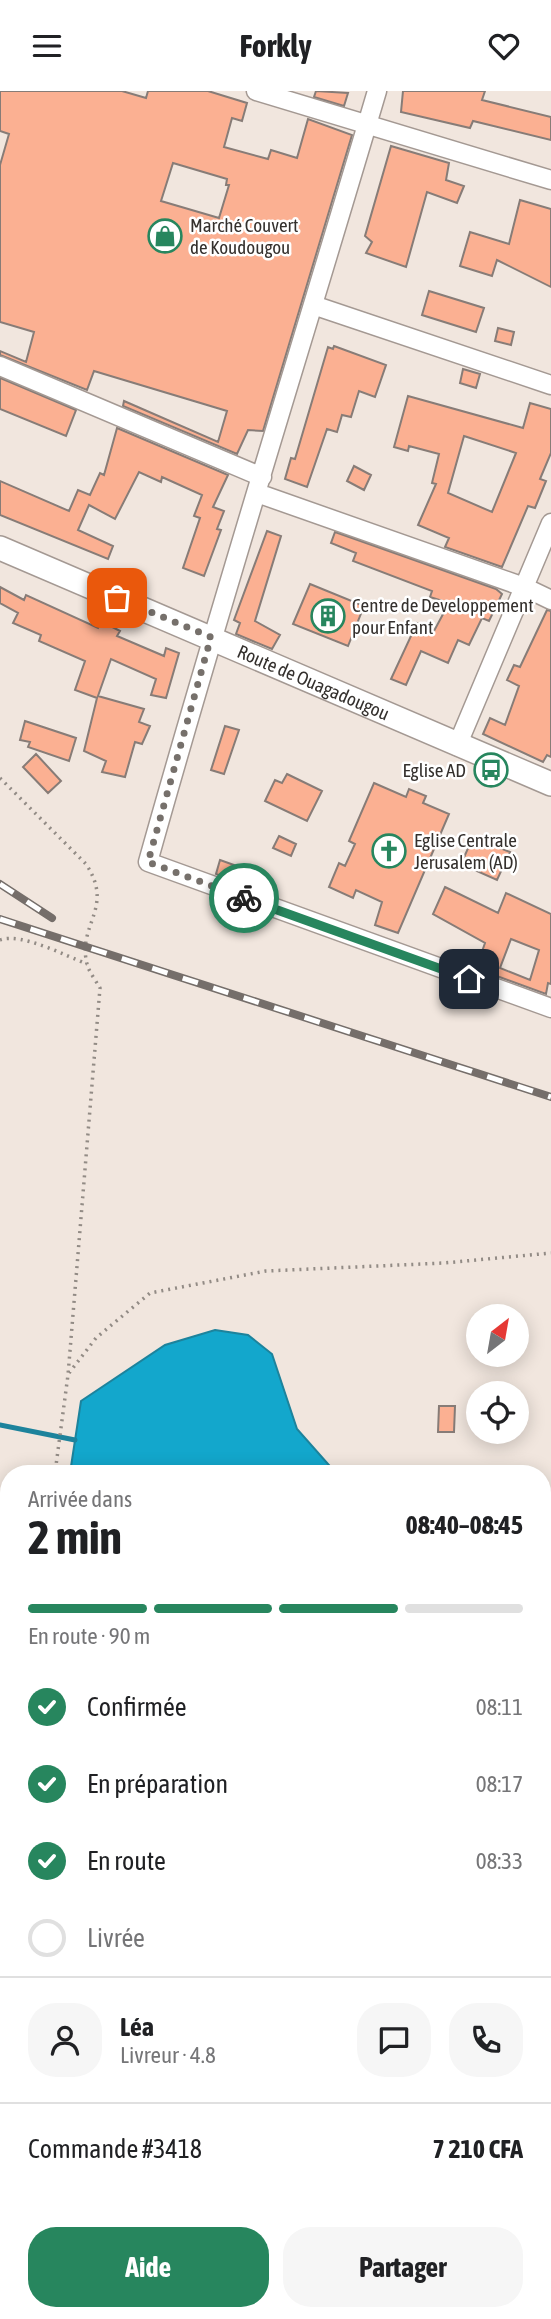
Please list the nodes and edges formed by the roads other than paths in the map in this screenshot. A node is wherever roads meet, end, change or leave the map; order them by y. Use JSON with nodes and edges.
{"nodes":[{"id":1,"x":256,"y":91,"type":"edge"},
{"id":2,"x":377,"y":91,"type":"edge"},
{"id":3,"x":367,"y":125,"type":"junction"},
{"id":4,"x":551,"y":180,"type":"edge"},
{"id":5,"x":313,"y":305,"type":"junction"},
{"id":6,"x":0,"y":366,"type":"edge"},
{"id":7,"x":551,"y":385,"type":"edge"},
{"id":8,"x":259,"y":485,"type":"junction"},
{"id":9,"x":551,"y":523,"type":"edge"},
{"id":10,"x":0,"y":548,"type":"edge"},
{"id":11,"x":524,"y":587,"type":"junction"},
{"id":12,"x":551,"y":600,"type":"edge"},
{"id":13,"x":211,"y":637,"type":"junction"},
{"id":14,"x":457,"y":746,"type":"junction"},
{"id":15,"x":551,"y":784,"type":"edge"},
{"id":16,"x":551,"y":1008,"type":"edge"}],
"edges":[{"from":1,"to":3,"type":"street"},
{"from":2,"to":3,"type":"street"},
{"from":3,"to":4,"type":"street"},
{"from":3,"to":5,"type":"street"},
{"from":5,"to":7,"type":"street"},
{"from":5,"to":8,"type":"street"},
{"from":6,"to":8,"type":"street"},
{"from":8,"to":11,"type":"street"},
{"from":8,"to":13,"type":"street"},
{"from":9,"to":11,"type":"street"},
{"from":10,"to":13,"type":"street","name":"Route de Ouagadougou"},
{"from":11,"to":12,"type":"street"},
{"from":11,"to":14,"type":"street"},
{"from":13,"to":14,"type":"street","name":"Route de Ouagadougou"},
{"from":13,"to":16,"type":"street"},
{"from":14,"to":15,"type":"street","name":"Route de Ouagadougou"}]}
